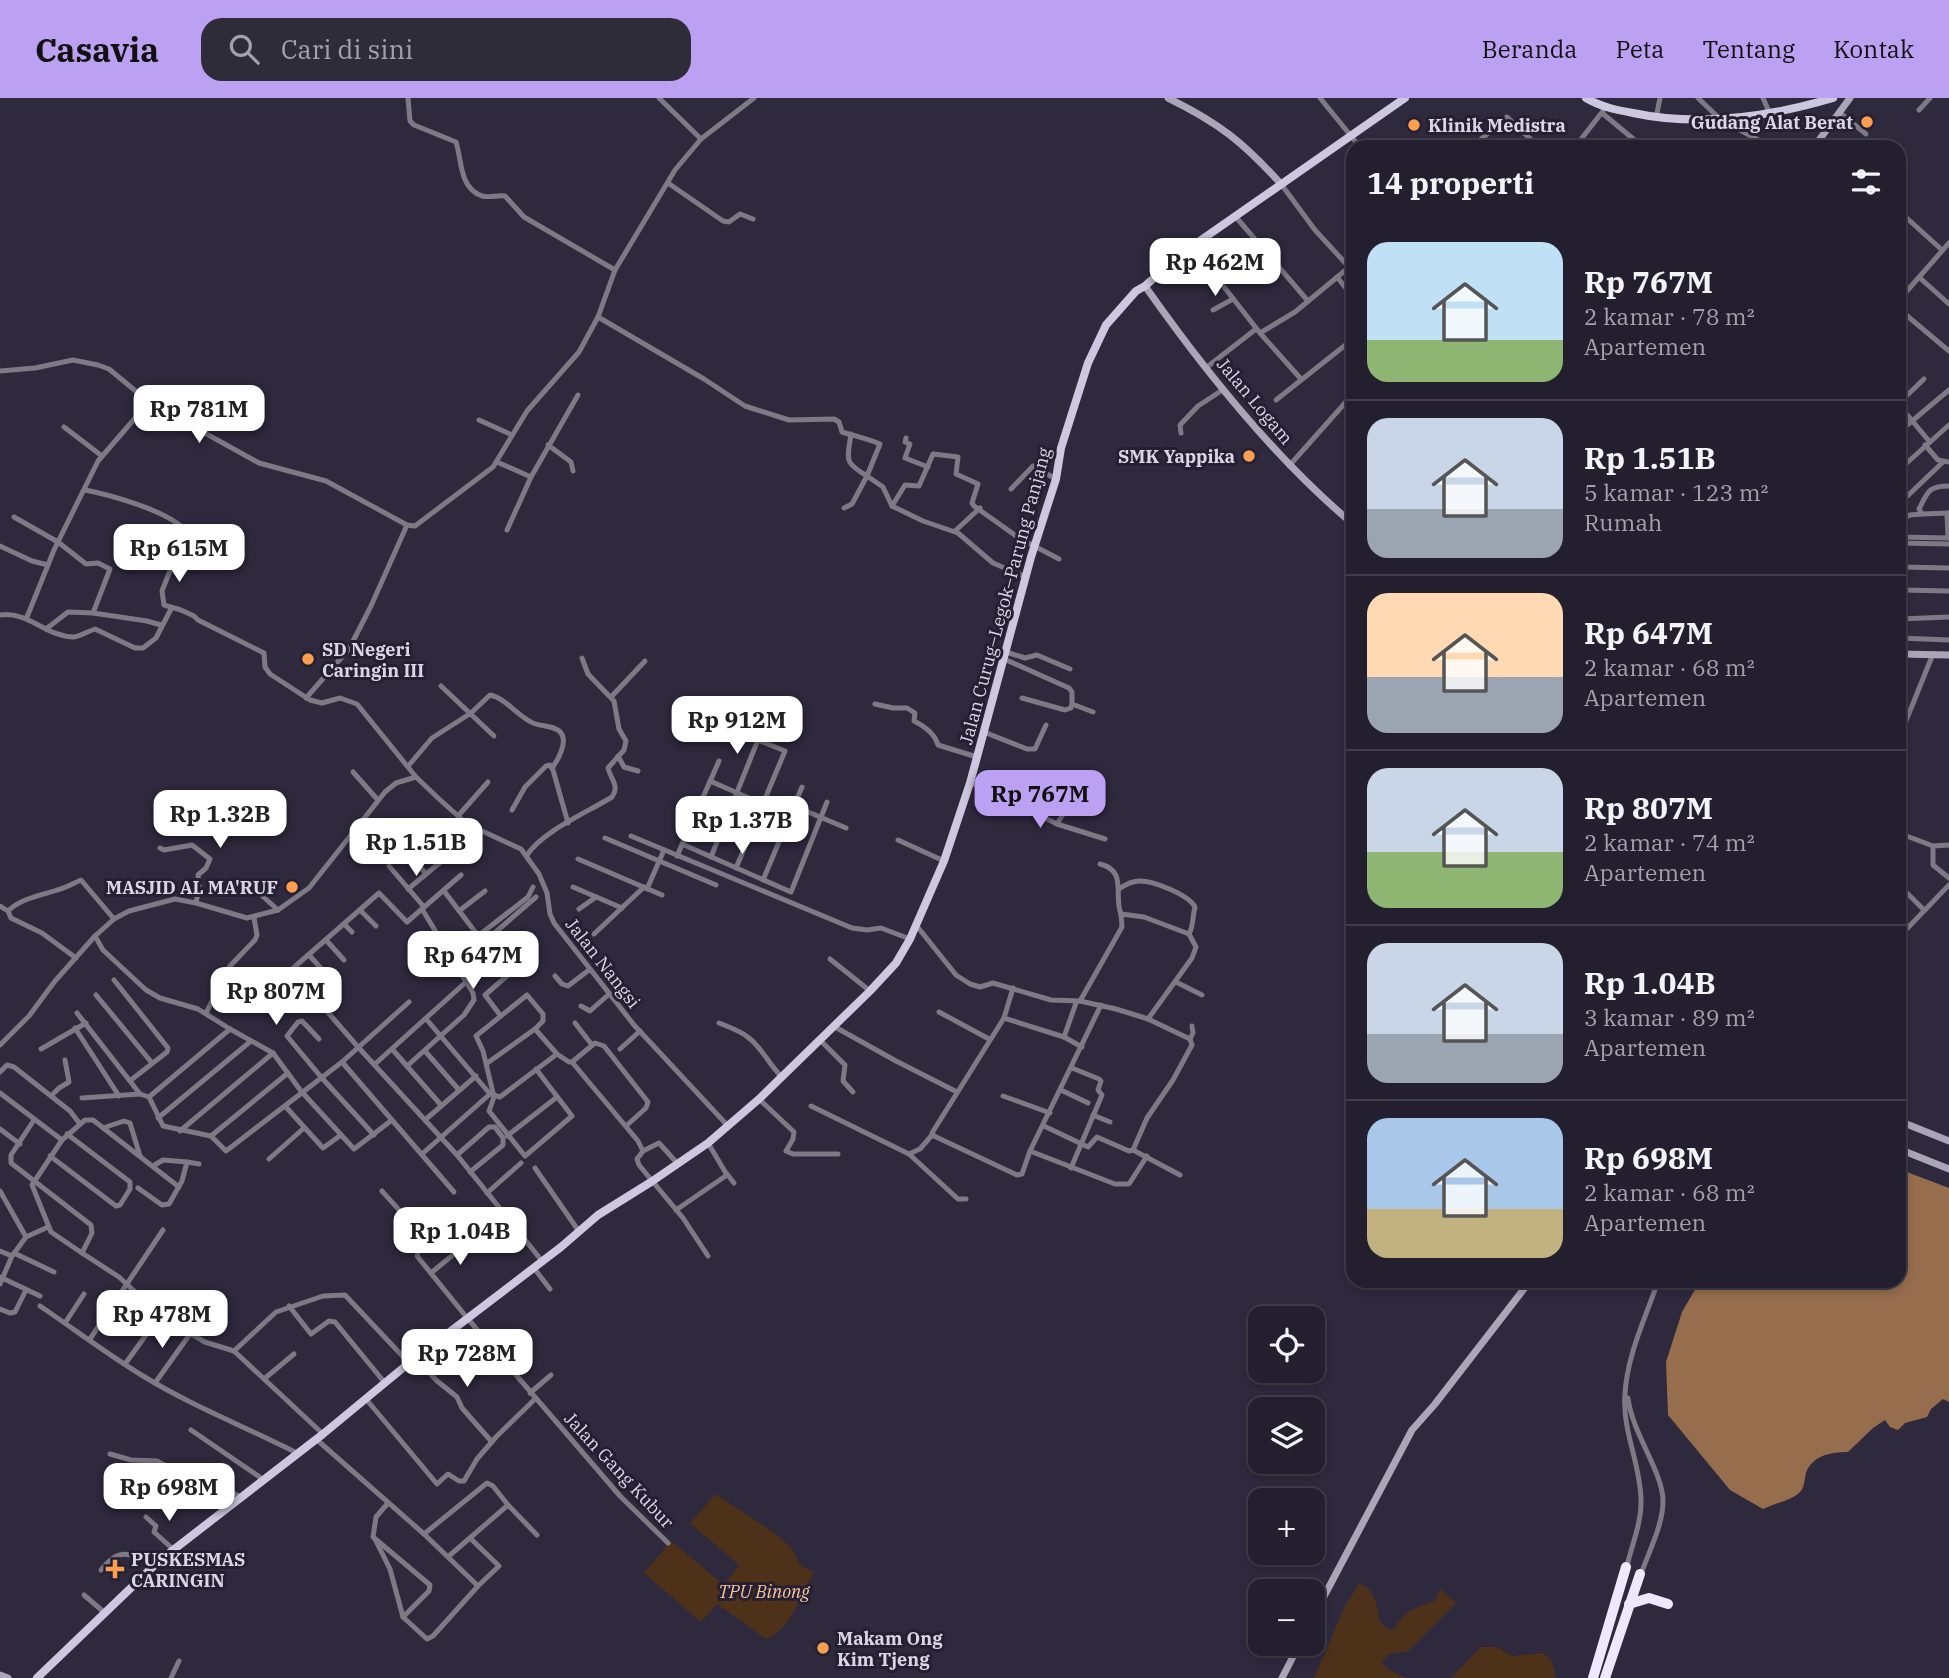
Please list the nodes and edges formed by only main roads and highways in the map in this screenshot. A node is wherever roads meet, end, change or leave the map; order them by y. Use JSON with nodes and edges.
{"nodes":[{"id":1,"x":1168,"y":98,"type":"edge"},
{"id":2,"x":1405,"y":98,"type":"edge"},
{"id":3,"x":1587,"y":98,"type":"edge"},
{"id":4,"x":1833,"y":98,"type":"edge"},
{"id":5,"x":1850,"y":98,"type":"edge"},
{"id":6,"x":1600,"y":105,"type":"edge"},
{"id":7,"x":1819,"y":140,"type":"edge"},
{"id":8,"x":1281,"y":184,"type":"junction"},
{"id":9,"x":1145,"y":286,"type":"junction"},
{"id":10,"x":1346,"y":518,"type":"edge"},
{"id":11,"x":1906,"y":654,"type":"edge"},
{"id":12,"x":1949,"y":655,"type":"edge"},
{"id":13,"x":1906,"y":1124,"type":"edge"},
{"id":14,"x":1949,"y":1141,"type":"edge"},
{"id":15,"x":1906,"y":1152,"type":"edge"},
{"id":16,"x":1949,"y":1169,"type":"edge"},
{"id":17,"x":1524,"y":1288,"type":"edge"},
{"id":18,"x":1626,"y":1567,"type":"road end"},
{"id":19,"x":1640,"y":1574,"type":"road end"},
{"id":20,"x":1325,"y":1594,"type":"edge"},
{"id":21,"x":1629,"y":1604,"type":"junction"},
{"id":22,"x":1668,"y":1604,"type":"dead end"},
{"id":23,"x":1293,"y":1656,"type":"edge"},
{"id":24,"x":0,"y":1675,"type":"edge"},
{"id":25,"x":8,"y":1678,"type":"edge"},
{"id":26,"x":37,"y":1678,"type":"edge"},
{"id":27,"x":1282,"y":1678,"type":"edge"},
{"id":28,"x":1593,"y":1678,"type":"edge"},
{"id":29,"x":1605,"y":1678,"type":"edge"}],
"edges":[{"from":1,"to":8,"type":"main road"},
{"from":2,"to":8,"type":"main road","name":"Jalan Curug–Legok–Parung Panjang"},
{"from":3,"to":6,"type":"main road"},
{"from":4,"to":6,"type":"main road"},
{"from":5,"to":7,"type":"main road"},
{"from":8,"to":9,"type":"main road","name":"Jalan Curug–Legok–Parung Panjang"},
{"from":9,"to":10,"type":"main road","name":"Jalan Logam"},
{"from":9,"to":26,"type":"main road","name":"Jalan Curug–Legok–Parung Panjang"},
{"from":11,"to":12,"type":"main road"},
{"from":13,"to":14,"type":"main road"},
{"from":15,"to":16,"type":"main road"},
{"from":17,"to":20,"type":"main road"},
{"from":18,"to":28,"type":"highway"},
{"from":19,"to":21,"type":"highway"},
{"from":21,"to":22,"type":"highway"},
{"from":21,"to":29,"type":"highway"},
{"from":23,"to":27,"type":"main road"},
{"from":24,"to":25,"type":"main road"}]}
